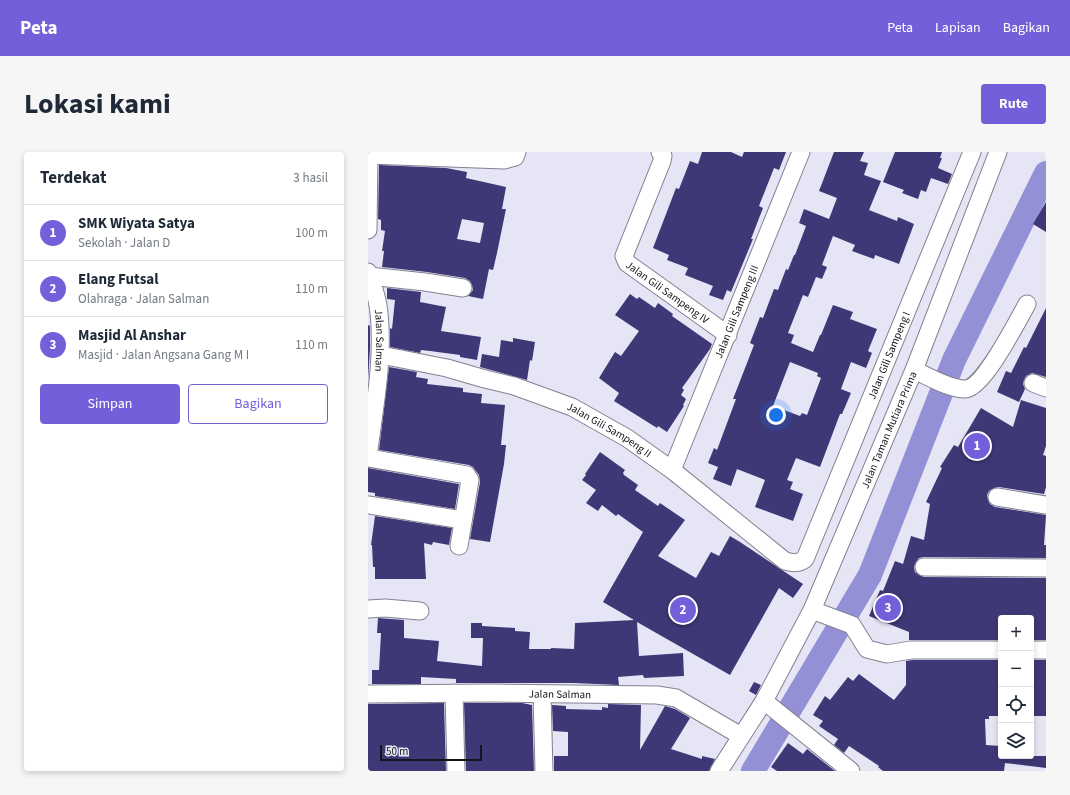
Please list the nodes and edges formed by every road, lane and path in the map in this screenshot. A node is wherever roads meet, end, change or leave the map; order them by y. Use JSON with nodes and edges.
{"nodes":[{"id":1,"x":517,"y":152,"type":"edge"},
{"id":2,"x":660,"y":152,"type":"edge"},
{"id":3,"x":801,"y":152,"type":"edge"},
{"id":4,"x":972,"y":152,"type":"edge"},
{"id":5,"x":998,"y":152,"type":"edge"},
{"id":6,"x":368,"y":155,"type":"edge"},
{"id":7,"x":368,"y":228,"type":"edge"},
{"id":8,"x":369,"y":274,"type":"edge"},
{"id":9,"x":463,"y":288,"type":"dead end"},
{"id":10,"x":1027,"y":304,"type":"dead end"},
{"id":11,"x":728,"y":335,"type":"junction"},
{"id":12,"x":381,"y":355,"type":"junction"},
{"id":13,"x":918,"y":371,"type":"junction"},
{"id":14,"x":368,"y":458,"type":"edge"},
{"id":15,"x":672,"y":470,"type":"junction"},
{"id":16,"x":997,"y":497,"type":"dead end"},
{"id":17,"x":368,"y":505,"type":"edge"},
{"id":18,"x":1046,"y":505,"type":"edge"},
{"id":19,"x":463,"y":520,"type":"junction"},
{"id":20,"x":459,"y":546,"type":"dead end"},
{"id":21,"x":805,"y":559,"type":"joint"},
{"id":22,"x":924,"y":567,"type":"dead end"},
{"id":23,"x":1046,"y":568,"type":"edge"},
{"id":24,"x":368,"y":609,"type":"edge"},
{"id":25,"x":812,"y":610,"type":"junction"},
{"id":26,"x":420,"y":611,"type":"dead end"},
{"id":27,"x":998,"y":650,"type":"edge"},
{"id":28,"x":1034,"y":650,"type":"edge"},
{"id":29,"x":1046,"y":650,"type":"edge"},
{"id":30,"x":454,"y":693,"type":"junction"},
{"id":31,"x":368,"y":694,"type":"edge"},
{"id":32,"x":542,"y":694,"type":"junction"},
{"id":33,"x":769,"y":705,"type":"junction"},
{"id":34,"x":741,"y":736,"type":"junction"},
{"id":35,"x":456,"y":771,"type":"edge"},
{"id":36,"x":544,"y":771,"type":"edge"},
{"id":37,"x":719,"y":771,"type":"edge"},
{"id":38,"x":851,"y":771,"type":"edge"}],
"edges":[{"from":1,"to":6,"type":"street"},
{"from":2,"to":11,"type":"street","name":"Jalan Gili Sampeng IV"},
{"from":3,"to":11,"type":"street","name":"Jalan Gili Sampeng III"},
{"from":4,"to":21,"type":"street","name":"Jalan Gili Sampeng I"},
{"from":5,"to":13,"type":"street","name":"Jalan Taman Mutiara Prima"},
{"from":6,"to":7,"type":"street"},
{"from":8,"to":9,"type":"street"},
{"from":8,"to":12,"type":"street","name":"Jalan Salman"},
{"from":10,"to":13,"type":"street"},
{"from":11,"to":15,"type":"street","name":"Jalan Gili Sampeng III"},
{"from":12,"to":14,"type":"street","name":"Jalan Salman"},
{"from":12,"to":15,"type":"street","name":"Jalan Gili Sampeng II"},
{"from":13,"to":25,"type":"street","name":"Jalan Taman Mutiara Prima"},
{"from":14,"to":19,"type":"street"},
{"from":15,"to":21,"type":"street","name":"Jalan Gili Sampeng II"},
{"from":16,"to":18,"type":"street"},
{"from":17,"to":19,"type":"street"},
{"from":19,"to":20,"type":"street"},
{"from":22,"to":23,"type":"street"},
{"from":24,"to":26,"type":"street"},
{"from":25,"to":27,"type":"street"},
{"from":25,"to":33,"type":"street","name":"Jalan Taman Mutiara Prima"},
{"from":28,"to":29,"type":"street"},
{"from":30,"to":31,"type":"street","name":"Jalan Salman"},
{"from":30,"to":32,"type":"street","name":"Jalan Salman"},
{"from":30,"to":35,"type":"street"},
{"from":32,"to":34,"type":"street","name":"Jalan Salman"},
{"from":32,"to":36,"type":"street"},
{"from":33,"to":34,"type":"street","name":"Jalan Taman Mutiara Prima"},
{"from":33,"to":38,"type":"street"},
{"from":34,"to":37,"type":"street","name":"Jalan Taman Mutiara Prima"}]}
